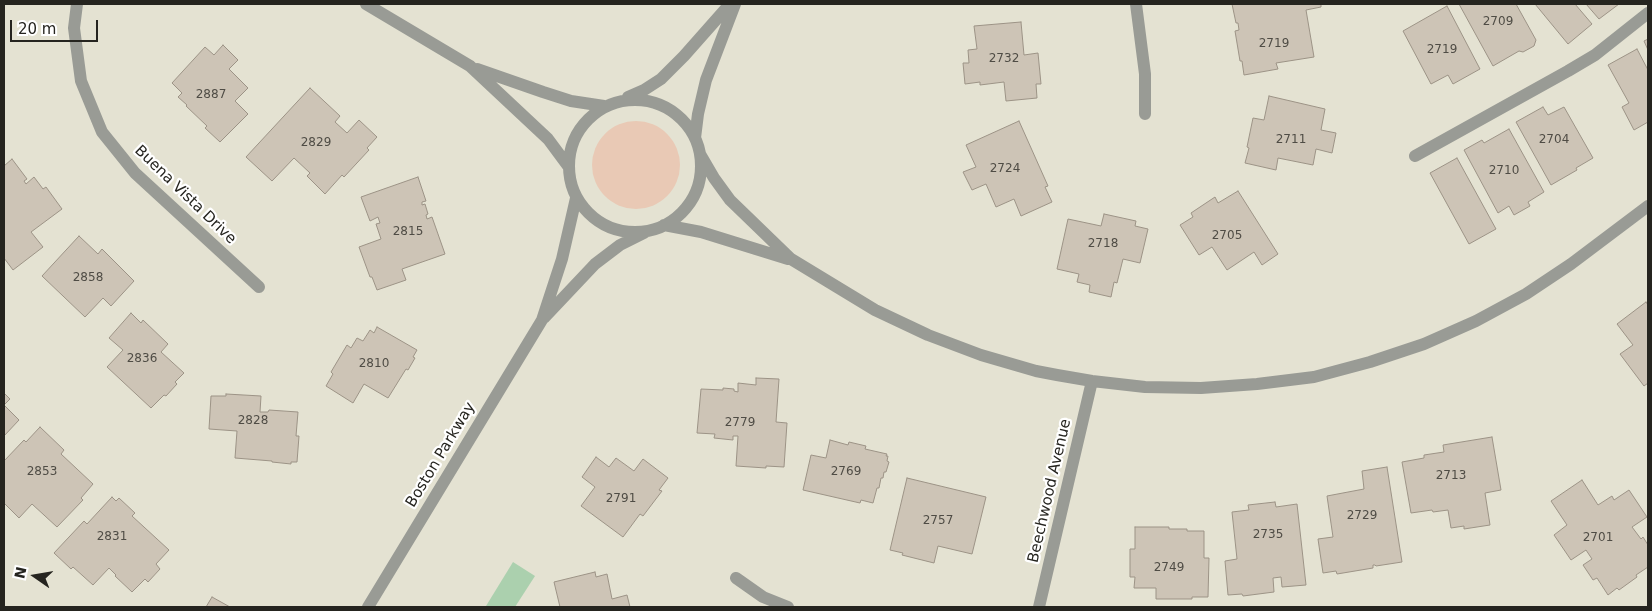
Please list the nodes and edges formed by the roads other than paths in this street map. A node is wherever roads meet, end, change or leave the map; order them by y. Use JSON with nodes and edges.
{"nodes":[{"id":1,"x":77,"y":4,"type":"edge"},
{"id":2,"x":366,"y":4,"type":"edge"},
{"id":3,"x":730,"y":4,"type":"edge"},
{"id":4,"x":735,"y":4,"type":"edge"},
{"id":5,"x":1136,"y":4,"type":"edge"},
{"id":6,"x":1648,"y":13,"type":"edge"},
{"id":7,"x":470,"y":66,"type":"junction"},
{"id":8,"x":621,"y":100,"type":"junction"},
{"id":9,"x":604,"y":106,"type":"junction"},
{"id":10,"x":1145,"y":114,"type":"dead end"},
{"id":11,"x":695,"y":138,"type":"junction"},
{"id":12,"x":700,"y":154,"type":"junction"},
{"id":13,"x":1415,"y":156,"type":"dead end"},
{"id":14,"x":568,"y":166,"type":"junction"},
{"id":15,"x":576,"y":198,"type":"junction"},
{"id":16,"x":1648,"y":206,"type":"edge"},
{"id":17,"x":664,"y":225,"type":"junction"},
{"id":18,"x":648,"y":231,"type":"junction"},
{"id":19,"x":790,"y":259,"type":"junction"},
{"id":20,"x":259,"y":288,"type":"dead end"},
{"id":21,"x":542,"y":320,"type":"junction"},
{"id":22,"x":1092,"y":381,"type":"junction"},
{"id":23,"x":736,"y":578,"type":"dead end"},
{"id":24,"x":368,"y":607,"type":"edge"},
{"id":25,"x":788,"y":607,"type":"edge"},
{"id":26,"x":1039,"y":607,"type":"edge"}],
"edges":[{"from":1,"to":20,"type":"street","name":"Buena Vista Drive"},
{"from":2,"to":7,"type":"street"},
{"from":3,"to":8,"type":"street"},
{"from":4,"to":11,"type":"street"},
{"from":5,"to":10,"type":"street"},
{"from":6,"to":13,"type":"street"},
{"from":7,"to":9,"type":"street"},
{"from":7,"to":14,"type":"street"},
{"from":8,"to":9,"type":"street"},
{"from":8,"to":11,"type":"street"},
{"from":9,"to":14,"type":"street"},
{"from":11,"to":12,"type":"street"},
{"from":12,"to":17,"type":"street"},
{"from":12,"to":19,"type":"street"},
{"from":14,"to":15,"type":"street"},
{"from":15,"to":18,"type":"street"},
{"from":15,"to":21,"type":"street","name":"Boston Parkway"},
{"from":16,"to":22,"type":"street"},
{"from":17,"to":18,"type":"street"},
{"from":17,"to":19,"type":"street"},
{"from":18,"to":21,"type":"street","name":"Boston Parkway"},
{"from":19,"to":22,"type":"street"},
{"from":21,"to":24,"type":"street","name":"Boston Parkway"},
{"from":22,"to":26,"type":"street","name":"Beechwood Avenue"},
{"from":23,"to":25,"type":"street"}]}
